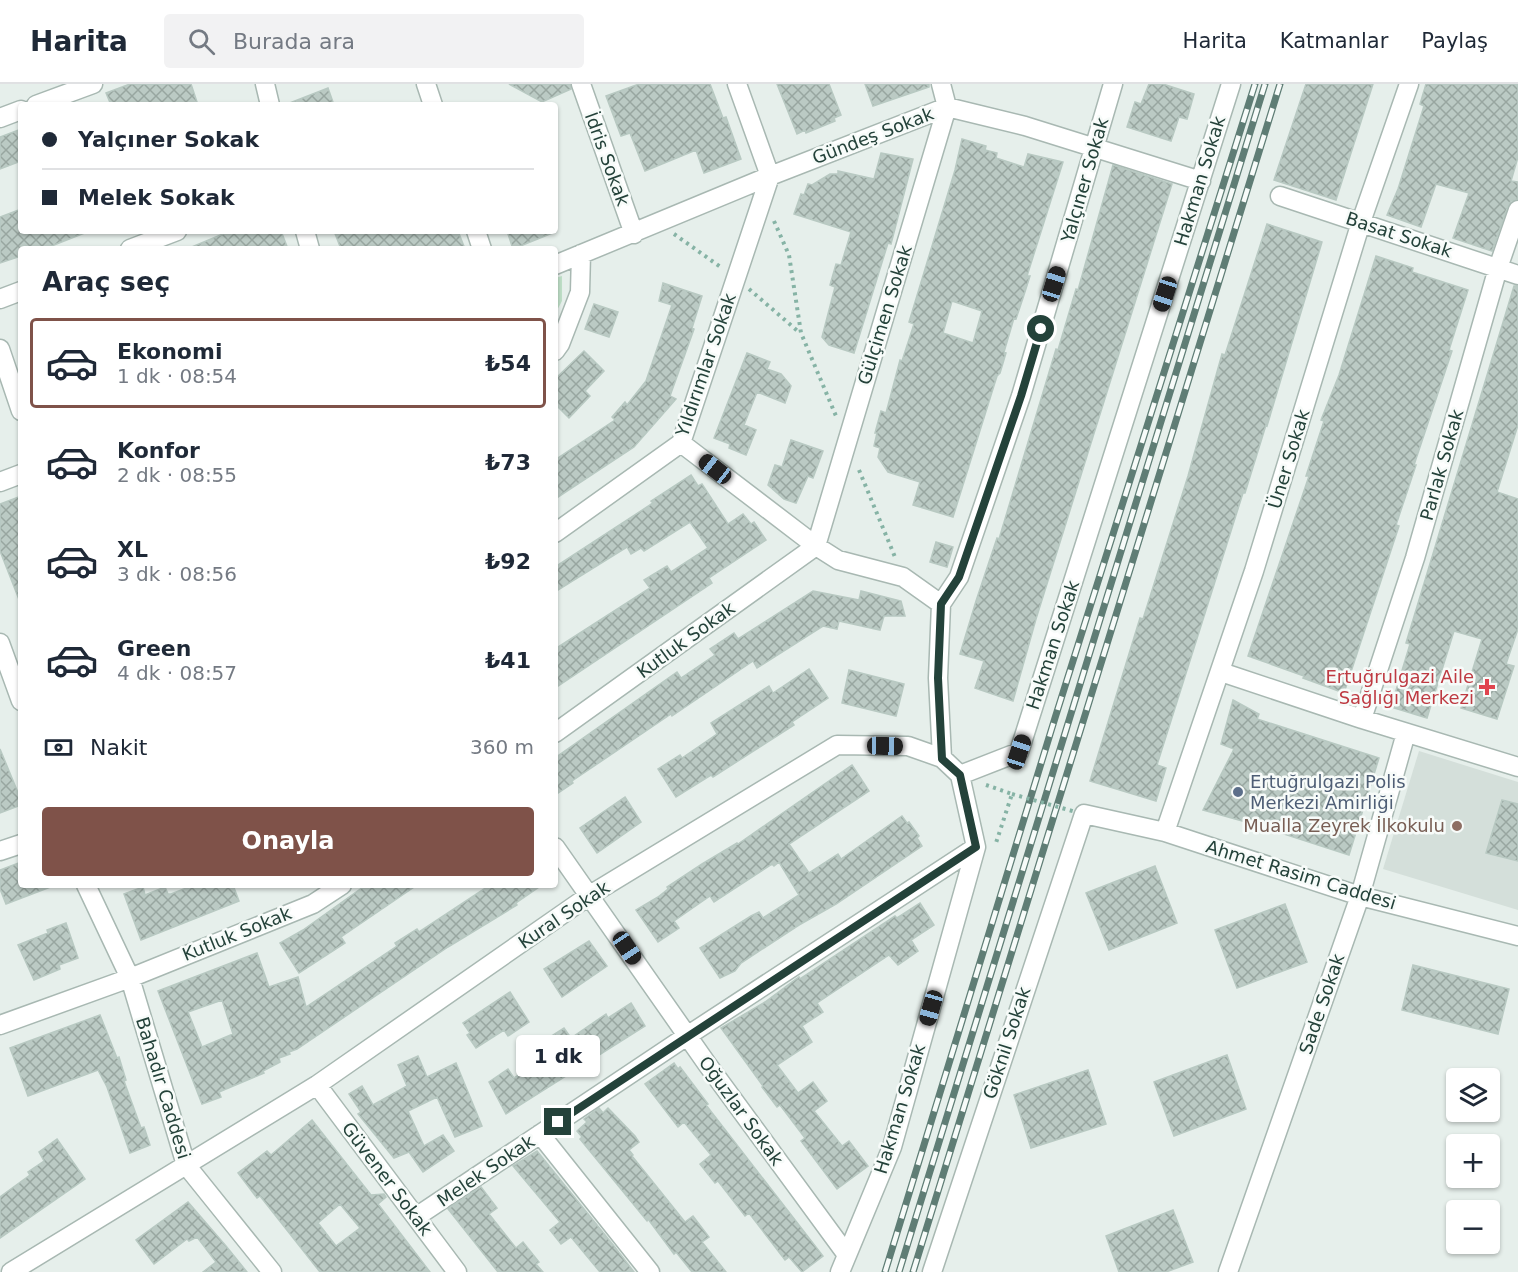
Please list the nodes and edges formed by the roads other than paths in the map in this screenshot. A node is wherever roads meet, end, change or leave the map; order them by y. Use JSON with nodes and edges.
{"nodes":[{"id":1,"x":93,"y":84,"type":"edge"},
{"id":2,"x":265,"y":84,"type":"edge"},
{"id":3,"x":426,"y":84,"type":"edge"},
{"id":4,"x":581,"y":84,"type":"edge"},
{"id":5,"x":737,"y":84,"type":"edge"},
{"id":6,"x":941,"y":84,"type":"edge"},
{"id":7,"x":1113,"y":84,"type":"edge"},
{"id":8,"x":1231,"y":84,"type":"edge"},
{"id":9,"x":1409,"y":84,"type":"edge"},
{"id":10,"x":44,"y":102,"type":"edge"},
{"id":11,"x":269,"y":102,"type":"edge"},
{"id":12,"x":432,"y":102,"type":"edge"},
{"id":13,"x":947,"y":107,"type":"junction"},
{"id":14,"x":18,"y":111,"type":"edge"},
{"id":15,"x":0,"y":118,"type":"edge"},
{"id":16,"x":1095,"y":149,"type":"junction"},
{"id":17,"x":770,"y":176,"type":"junction"},
{"id":18,"x":1200,"y":182,"type":"junction"},
{"id":19,"x":1280,"y":196,"type":"dead end"},
{"id":20,"x":1518,"y":210,"type":"edge"},
{"id":21,"x":1361,"y":222,"type":"junction"},
{"id":22,"x":169,"y":234,"type":"edge"},
{"id":23,"x":634,"y":234,"type":"junction"},
{"id":24,"x":138,"y":246,"type":"edge"},
{"id":25,"x":581,"y":254,"type":"junction"},
{"id":26,"x":558,"y":264,"type":"edge"},
{"id":27,"x":1498,"y":268,"type":"junction"},
{"id":28,"x":1518,"y":275,"type":"edge"},
{"id":29,"x":18,"y":292,"type":"edge"},
{"id":30,"x":0,"y":299,"type":"edge"},
{"id":31,"x":558,"y":347,"type":"edge"},
{"id":32,"x":0,"y":350,"type":"edge"},
{"id":33,"x":18,"y":402,"type":"edge"},
{"id":34,"x":681,"y":443,"type":"junction"},
{"id":35,"x":18,"y":475,"type":"edge"},
{"id":36,"x":0,"y":482,"type":"edge"},
{"id":37,"x":558,"y":531,"type":"edge"},
{"id":38,"x":816,"y":546,"type":"junction"},
{"id":39,"x":941,"y":604,"type":"junction"},
{"id":40,"x":0,"y":643,"type":"edge"},
{"id":41,"x":9,"y":660,"type":"edge"},
{"id":42,"x":1221,"y":672,"type":"junction"},
{"id":43,"x":18,"y":691,"type":"edge"},
{"id":44,"x":1362,"y":719,"type":"junction"},
{"id":45,"x":558,"y":731,"type":"edge"},
{"id":46,"x":1406,"y":733,"type":"junction"},
{"id":47,"x":942,"y":759,"type":"junction"},
{"id":48,"x":1517,"y":765,"type":"edge"},
{"id":49,"x":960,"y":775,"type":"junction"},
{"id":50,"x":1080,"y":813,"type":"joint"},
{"id":51,"x":1165,"y":832,"type":"junction"},
{"id":52,"x":18,"y":845,"type":"edge"},
{"id":53,"x":985,"y":848,"type":"junction"},
{"id":54,"x":0,"y":851,"type":"edge"},
{"id":55,"x":558,"y":851,"type":"edge"},
{"id":56,"x":87,"y":888,"type":"edge"},
{"id":57,"x":337,"y":888,"type":"edge"},
{"id":58,"x":590,"y":895,"type":"junction"},
{"id":59,"x":1360,"y":896,"type":"junction"},
{"id":60,"x":1518,"y":936,"type":"edge"},
{"id":61,"x":130,"y":978,"type":"junction"},
{"id":62,"x":0,"y":1025,"type":"edge"},
{"id":63,"x":687,"y":1036,"type":"junction"},
{"id":64,"x":317,"y":1085,"type":"junction"},
{"id":65,"x":540,"y":1134,"type":"junction"},
{"id":66,"x":186,"y":1166,"type":"junction"},
{"id":67,"x":416,"y":1217,"type":"junction"},
{"id":68,"x":843,"y":1264,"type":"edge"},
{"id":69,"x":31,"y":1267,"type":"edge"},
{"id":70,"x":11,"y":1272,"type":"edge"},
{"id":71,"x":272,"y":1272,"type":"edge"},
{"id":72,"x":458,"y":1272,"type":"edge"},
{"id":73,"x":650,"y":1272,"type":"edge"},
{"id":74,"x":932,"y":1272,"type":"edge"},
{"id":75,"x":1228,"y":1272,"type":"edge"}],
"edges":[{"from":1,"to":10,"type":"street"},
{"from":2,"to":11,"type":"street"},
{"from":3,"to":12,"type":"street"},
{"from":4,"to":23,"type":"street","name":"İdris Sokak"},
{"from":5,"to":17,"type":"street"},
{"from":6,"to":13,"type":"street"},
{"from":7,"to":16,"type":"street","name":"Yalçıner Sokak"},
{"from":8,"to":18,"type":"street","name":"Hakman Sokak"},
{"from":9,"to":21,"type":"street","name":"Üner Sokak"},
{"from":13,"to":16,"type":"street","name":"Gündeş Sokak"},
{"from":13,"to":17,"type":"street","name":"Gündeş Sokak"},
{"from":13,"to":38,"type":"street","name":"Gülçimen Sokak"},
{"from":14,"to":15,"type":"street"},
{"from":16,"to":18,"type":"street","name":"Gündeş Sokak"},
{"from":16,"to":39,"type":"street","name":"Yalçıner Sokak"},
{"from":17,"to":23,"type":"street","name":"Gündeş Sokak"},
{"from":17,"to":34,"type":"street","name":"Yıldırımlar Sokak"},
{"from":18,"to":49,"type":"street","name":"Hakman Sokak"},
{"from":19,"to":21,"type":"street","name":"Basat Sokak"},
{"from":20,"to":27,"type":"street","name":"Parlak Sokak"},
{"from":21,"to":27,"type":"street","name":"Basat Sokak"},
{"from":21,"to":42,"type":"street","name":"Üner Sokak"},
{"from":22,"to":24,"type":"street"},
{"from":23,"to":25,"type":"street","name":"Gündeş Sokak"},
{"from":25,"to":26,"type":"street","name":"Gündeş Sokak"},
{"from":25,"to":31,"type":"street"},
{"from":27,"to":28,"type":"street","name":"Basat Sokak"},
{"from":27,"to":44,"type":"street","name":"Parlak Sokak"},
{"from":29,"to":30,"type":"street"},
{"from":32,"to":33,"type":"street"},
{"from":34,"to":37,"type":"street","name":"Yıldırımlar Sokak"},
{"from":34,"to":38,"type":"street"},
{"from":35,"to":36,"type":"street"},
{"from":38,"to":39,"type":"street"},
{"from":38,"to":45,"type":"street","name":"Kutluk Sokak"},
{"from":39,"to":47,"type":"street"},
{"from":40,"to":41,"type":"street"},
{"from":41,"to":43,"type":"street"},
{"from":42,"to":44,"type":"street"},
{"from":42,"to":51,"type":"street","name":"Üner Sokak"},
{"from":44,"to":46,"type":"street"},
{"from":46,"to":48,"type":"street"},
{"from":46,"to":59,"type":"street","name":"Sade Sokak"},
{"from":47,"to":49,"type":"street","name":"Kural Sokak"},
{"from":47,"to":58,"type":"street","name":"Kural Sokak"},
{"from":49,"to":53,"type":"street","name":"Hakman Sokak"},
{"from":50,"to":51,"type":"street","name":"Ahmet Rasim Caddesi"},
{"from":50,"to":74,"type":"street","name":"Göknil Sokak"},
{"from":51,"to":59,"type":"street","name":"Ahmet Rasim Caddesi"},
{"from":52,"to":54,"type":"street"},
{"from":53,"to":63,"type":"street","name":"Melek Sokak"},
{"from":53,"to":68,"type":"street","name":"Hakman Sokak"},
{"from":55,"to":58,"type":"street","name":"Oğuzlar Sokak"},
{"from":56,"to":61,"type":"street","name":"Bahadır Caddesi"},
{"from":57,"to":61,"type":"street","name":"Kutluk Sokak"},
{"from":58,"to":63,"type":"street","name":"Oğuzlar Sokak"},
{"from":58,"to":64,"type":"street","name":"Kural Sokak"},
{"from":59,"to":60,"type":"street","name":"Ahmet Rasim Caddesi"},
{"from":59,"to":75,"type":"street","name":"Sade Sokak"},
{"from":61,"to":62,"type":"street","name":"Kutluk Sokak"},
{"from":61,"to":66,"type":"street","name":"Bahadır Caddesi"},
{"from":63,"to":65,"type":"street","name":"Melek Sokak"},
{"from":63,"to":68,"type":"street","name":"Oğuzlar Sokak"},
{"from":64,"to":66,"type":"street","name":"Kural Sokak"},
{"from":64,"to":67,"type":"street","name":"Güvener Sokak"},
{"from":65,"to":67,"type":"street","name":"Melek Sokak"},
{"from":65,"to":73,"type":"street"},
{"from":66,"to":69,"type":"street","name":"Kural Sokak"},
{"from":66,"to":71,"type":"street","name":"Bahadır Caddesi"},
{"from":67,"to":72,"type":"street","name":"Güvener Sokak"},
{"from":69,"to":70,"type":"street","name":"Kural Sokak"}]}
